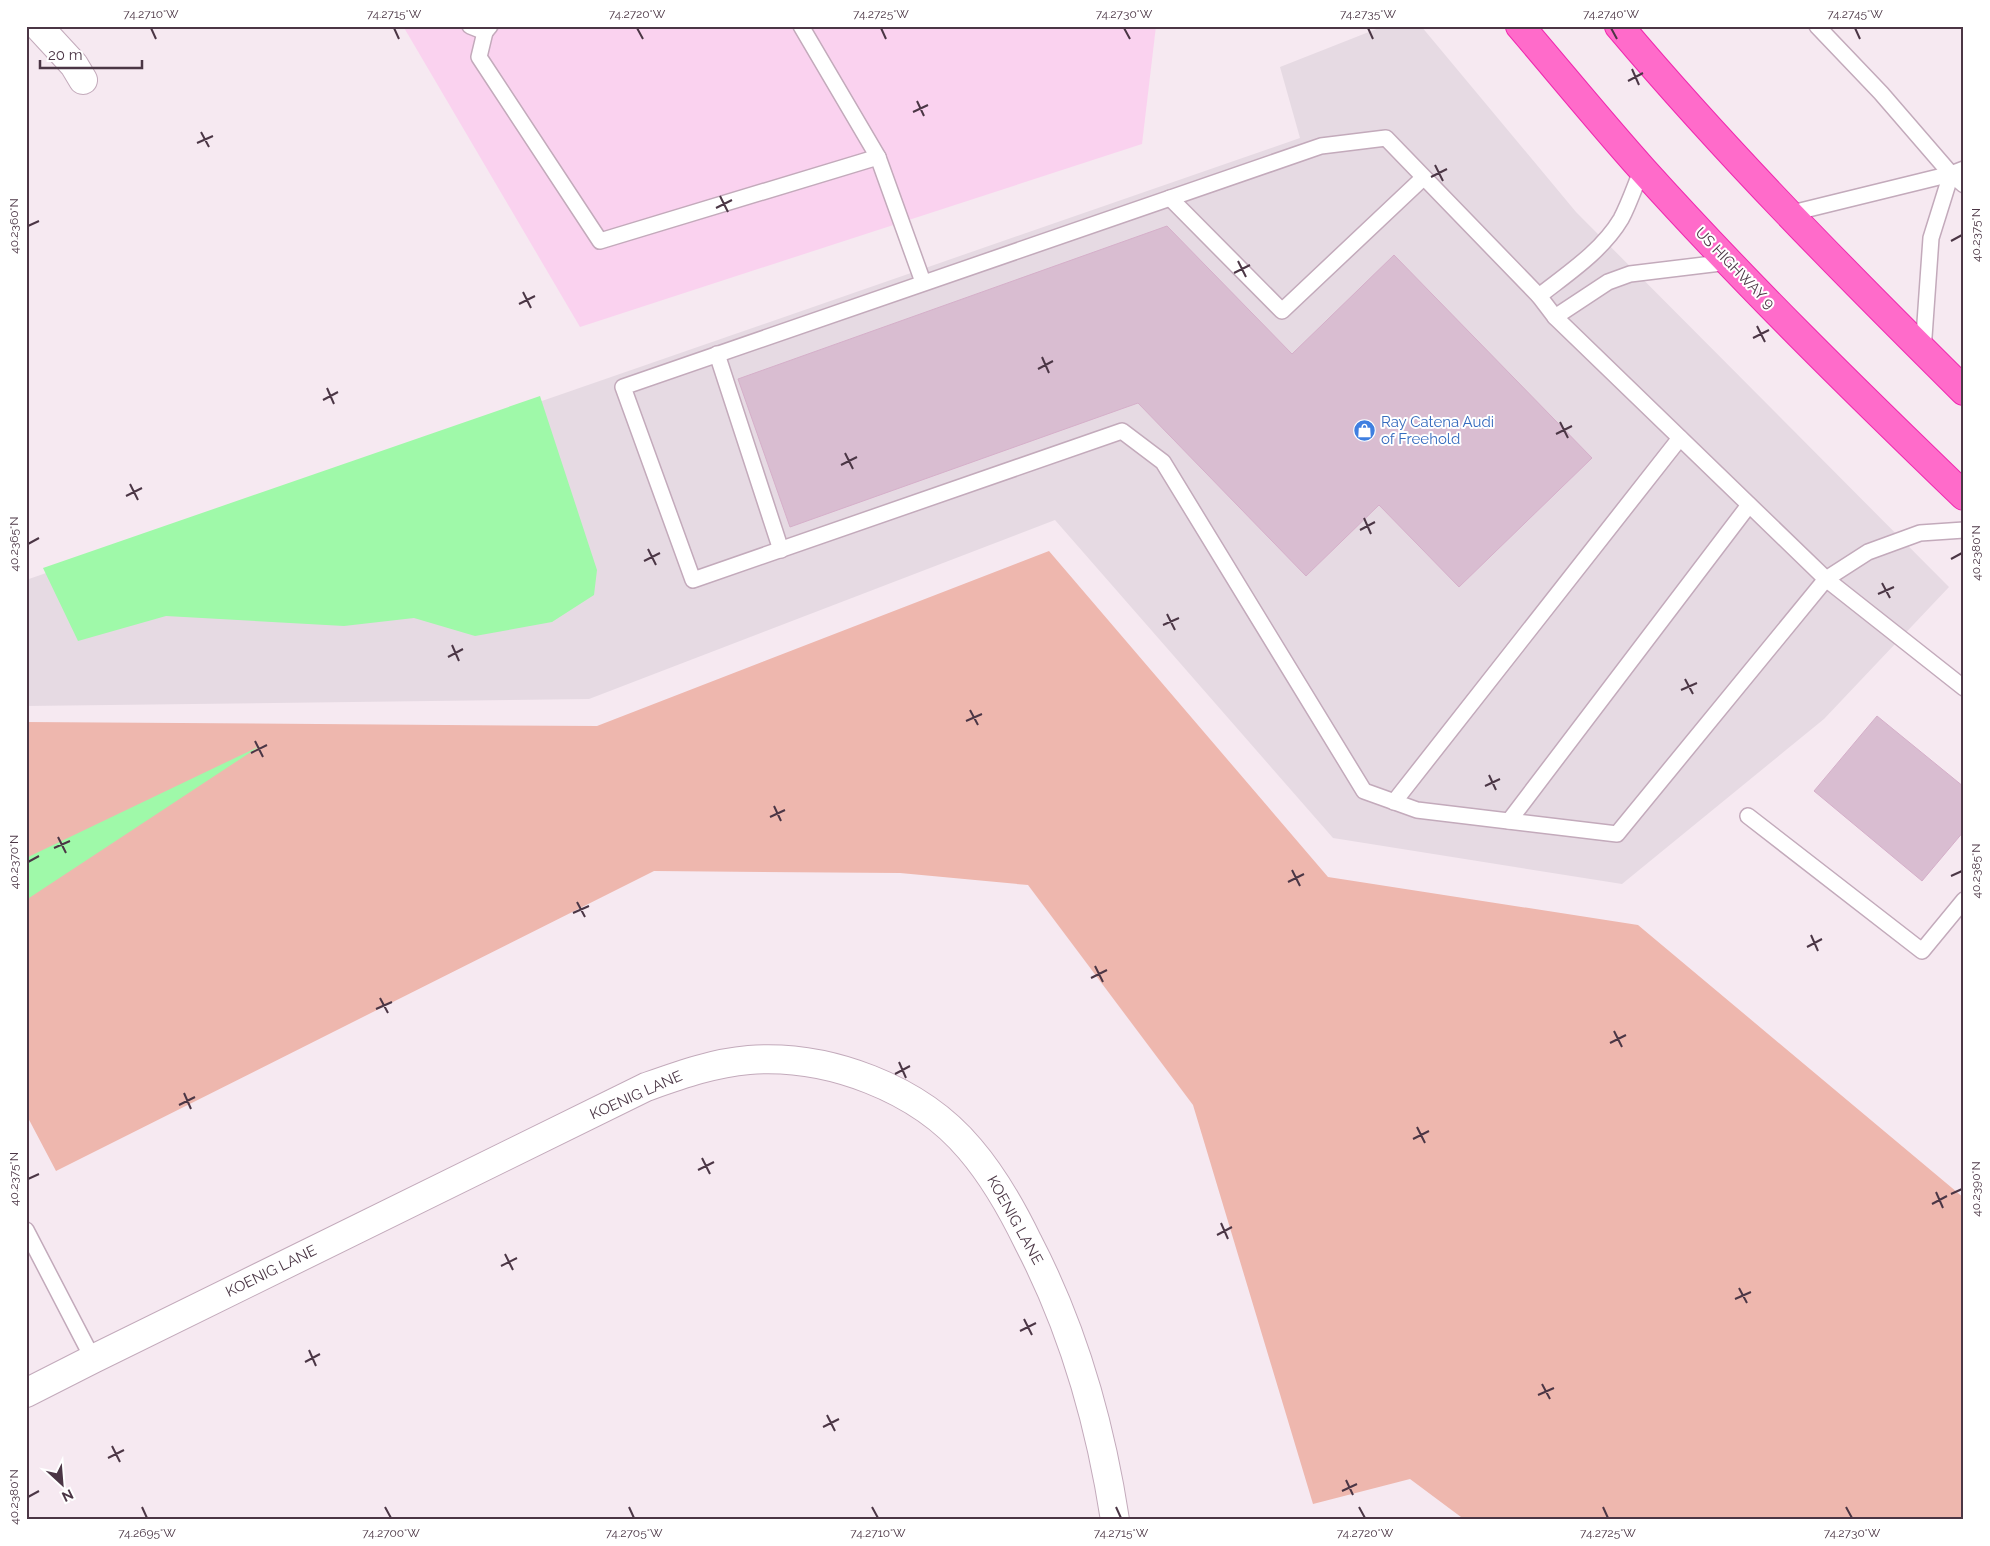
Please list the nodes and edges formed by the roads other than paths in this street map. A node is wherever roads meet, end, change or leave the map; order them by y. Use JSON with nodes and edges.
{"nodes":[{"id":1,"x":38,"y":26,"type":"edge"},
{"id":2,"x":470,"y":26,"type":"edge"},
{"id":3,"x":801,"y":26,"type":"edge"},
{"id":4,"x":1520,"y":26,"type":"edge"},
{"id":5,"x":1619,"y":26,"type":"edge"},
{"id":6,"x":1817,"y":26,"type":"edge"},
{"id":7,"x":488,"y":29,"type":"edge"},
{"id":8,"x":83,"y":80,"type":"dead end"},
{"id":9,"x":878,"y":157,"type":"junction"},
{"id":10,"x":1642,"y":169,"type":"junction"},
{"id":11,"x":1957,"y":172,"type":"edge"},
{"id":12,"x":1423,"y":178,"type":"junction"},
{"id":13,"x":1964,"y":185,"type":"edge"},
{"id":14,"x":1170,"y":198,"type":"junction"},
{"id":15,"x":1788,"y":214,"type":"junction"},
{"id":16,"x":1729,"y":262,"type":"junction"},
{"id":17,"x":923,"y":282,"type":"junction"},
{"id":18,"x":1539,"y":296,"type":"junction"},
{"id":19,"x":1555,"y":317,"type":"junction"},
{"id":20,"x":1924,"y":351,"type":"junction"},
{"id":21,"x":717,"y":354,"type":"junction"},
{"id":22,"x":1964,"y":391,"type":"edge"},
{"id":23,"x":1680,"y":438,"type":"junction"},
{"id":24,"x":1964,"y":496,"type":"edge"},
{"id":25,"x":1749,"y":505,"type":"junction"},
{"id":26,"x":1964,"y":530,"type":"edge"},
{"id":27,"x":781,"y":550,"type":"junction"},
{"id":28,"x":1826,"y":579,"type":"junction"},
{"id":29,"x":1964,"y":688,"type":"edge"},
{"id":30,"x":1394,"y":802,"type":"junction"},
{"id":31,"x":1748,"y":816,"type":"dead end"},
{"id":32,"x":1509,"y":822,"type":"junction"},
{"id":33,"x":1964,"y":900,"type":"edge"},
{"id":34,"x":26,"y":1230,"type":"edge"},
{"id":35,"x":92,"y":1359,"type":"junction"},
{"id":36,"x":26,"y":1394,"type":"edge"},
{"id":37,"x":1115,"y":1520,"type":"edge"}],
"edges":[{"from":1,"to":8,"type":"street"},
{"from":2,"to":7,"type":"lane"},
{"from":3,"to":9,"type":"lane"},
{"from":4,"to":10,"type":"highway","name":"US HIGHWAY 9"},
{"from":5,"to":15,"type":"highway"},
{"from":6,"to":11,"type":"lane"},
{"from":7,"to":9,"type":"lane"},
{"from":9,"to":17,"type":"lane"},
{"from":10,"to":16,"type":"highway","name":"US HIGHWAY 9"},
{"from":10,"to":18,"type":"lane"},
{"from":11,"to":13,"type":"lane"},
{"from":11,"to":15,"type":"lane"},
{"from":11,"to":20,"type":"lane"},
{"from":12,"to":14,"type":"lane"},
{"from":12,"to":14,"type":"lane"},
{"from":12,"to":18,"type":"lane"},
{"from":14,"to":17,"type":"lane"},
{"from":15,"to":20,"type":"highway"},
{"from":16,"to":19,"type":"lane"},
{"from":16,"to":24,"type":"highway","name":"US HIGHWAY 9"},
{"from":17,"to":21,"type":"lane"},
{"from":18,"to":19,"type":"lane"},
{"from":19,"to":23,"type":"lane"},
{"from":20,"to":22,"type":"highway"},
{"from":21,"to":27,"type":"lane"},
{"from":21,"to":27,"type":"lane"},
{"from":23,"to":25,"type":"lane"},
{"from":23,"to":30,"type":"lane"},
{"from":25,"to":28,"type":"lane"},
{"from":25,"to":32,"type":"lane"},
{"from":26,"to":28,"type":"lane"},
{"from":27,"to":30,"type":"lane"},
{"from":28,"to":29,"type":"lane"},
{"from":28,"to":32,"type":"lane"},
{"from":30,"to":32,"type":"lane"},
{"from":31,"to":33,"type":"lane"},
{"from":34,"to":35,"type":"lane"},
{"from":35,"to":36,"type":"street","name":"KOENIG LANE"},
{"from":35,"to":37,"type":"street","name":"KOENIG LANE"}]}
